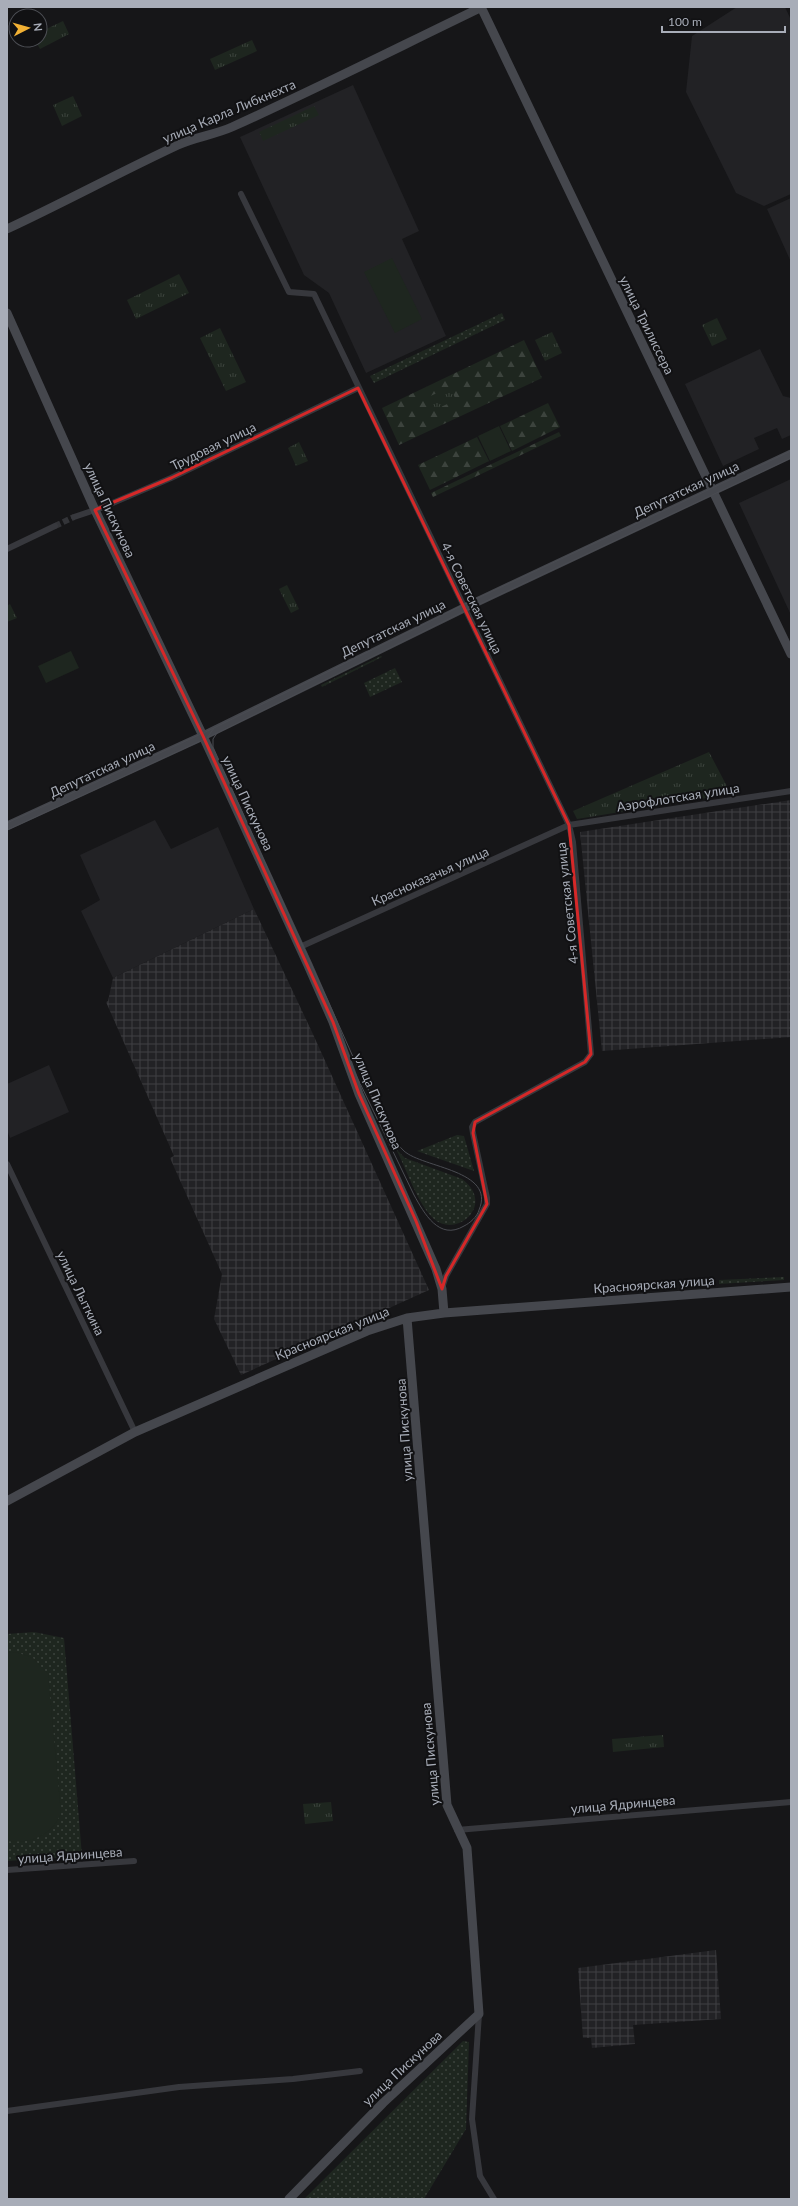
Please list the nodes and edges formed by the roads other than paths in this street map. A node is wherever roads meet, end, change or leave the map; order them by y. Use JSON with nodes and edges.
{"nodes":[{"id":1,"x":481,"y":7,"type":"edge"},
{"id":2,"x":241,"y":194,"type":"dead end"},
{"id":3,"x":7,"y":229,"type":"edge"},
{"id":4,"x":7,"y":313,"type":"edge"},
{"id":5,"x":358,"y":388,"type":"junction"},
{"id":6,"x":791,"y":454,"type":"edge"},
{"id":7,"x":712,"y":491,"type":"junction"},
{"id":8,"x":94,"y":510,"type":"junction"},
{"id":9,"x":74,"y":517,"type":"tunnel mouth"},
{"id":10,"x":55,"y":526,"type":"tunnel mouth"},
{"id":11,"x":7,"y":549,"type":"edge"},
{"id":12,"x":464,"y":608,"type":"junction"},
{"id":13,"x":791,"y":654,"type":"edge"},
{"id":14,"x":203,"y":736,"type":"junction"},
{"id":15,"x":791,"y":791,"type":"edge"},
{"id":16,"x":569,"y":825,"type":"junction"},
{"id":17,"x":7,"y":826,"type":"edge"},
{"id":18,"x":300,"y":947,"type":"junction"},
{"id":19,"x":7,"y":1164,"type":"edge"},
{"id":20,"x":791,"y":1287,"type":"edge"},
{"id":21,"x":442,"y":1289,"type":"junction"},
{"id":22,"x":444,"y":1312,"type":"junction"},
{"id":23,"x":408,"y":1318,"type":"junction"},
{"id":24,"x":135,"y":1432,"type":"junction"},
{"id":25,"x":7,"y":1501,"type":"edge"},
{"id":26,"x":791,"y":1802,"type":"edge"},
{"id":27,"x":457,"y":1830,"type":"junction"},
{"id":28,"x":134,"y":1861,"type":"dead end"},
{"id":29,"x":7,"y":1870,"type":"edge"},
{"id":30,"x":479,"y":2014,"type":"junction"},
{"id":31,"x":360,"y":2071,"type":"dead end"},
{"id":32,"x":7,"y":2111,"type":"edge"},
{"id":33,"x":289,"y":2199,"type":"edge"},
{"id":34,"x":494,"y":2199,"type":"edge"}],
"edges":[{"from":1,"to":3,"type":"street","name":"улица Карла Либкнехта"},
{"from":1,"to":7,"type":"street","name":"улица Трилиссера"},
{"from":2,"to":5,"type":"street","name":"4-я Советская улица"},
{"from":4,"to":8,"type":"street","name":"улица Пискунова"},
{"from":5,"to":8,"type":"street","name":"Трудовая улица"},
{"from":5,"to":12,"type":"street","name":"4-я Советская улица"},
{"from":6,"to":7,"type":"street","name":"Депутатская улица"},
{"from":7,"to":12,"type":"street","name":"Депутатская улица"},
{"from":7,"to":13,"type":"street","name":"улица Трилиссера"},
{"from":8,"to":9,"type":"street","name":"Трудовая улица"},
{"from":8,"to":14,"type":"street","name":"улица Пискунова"},
{"from":10,"to":11,"type":"street"},
{"from":12,"to":14,"type":"street","name":"Депутатская улица"},
{"from":12,"to":16,"type":"street","name":"4-я Советская улица"},
{"from":14,"to":17,"type":"street","name":"Депутатская улица"},
{"from":14,"to":18,"type":"street","name":"улица Пискунова"},
{"from":15,"to":16,"type":"street","name":"Аэрофлотская улица"},
{"from":16,"to":18,"type":"street","name":"Красноказачья улица"},
{"from":16,"to":21,"type":"street","name":"4-я Советская улица"},
{"from":18,"to":21,"type":"street","name":"улица Пискунова"},
{"from":19,"to":24,"type":"street","name":"улица Лыткина"},
{"from":20,"to":22,"type":"street","name":"Красноярская улица"},
{"from":21,"to":22,"type":"street","name":"улица Пискунова"},
{"from":22,"to":23,"type":"street","name":"Красноярская улица"},
{"from":23,"to":24,"type":"street","name":"Красноярская улица"},
{"from":23,"to":27,"type":"street","name":"улица Пискунова"},
{"from":24,"to":25,"type":"street","name":"Красноярская улица"},
{"from":26,"to":27,"type":"street","name":"улица Ядринцева"},
{"from":27,"to":30,"type":"street","name":"улица Пискунова"},
{"from":28,"to":29,"type":"street","name":"улица Ядринцева"},
{"from":30,"to":33,"type":"street","name":"улица Пискунова"},
{"from":30,"to":34,"type":"street"},
{"from":31,"to":32,"type":"street"}]}
